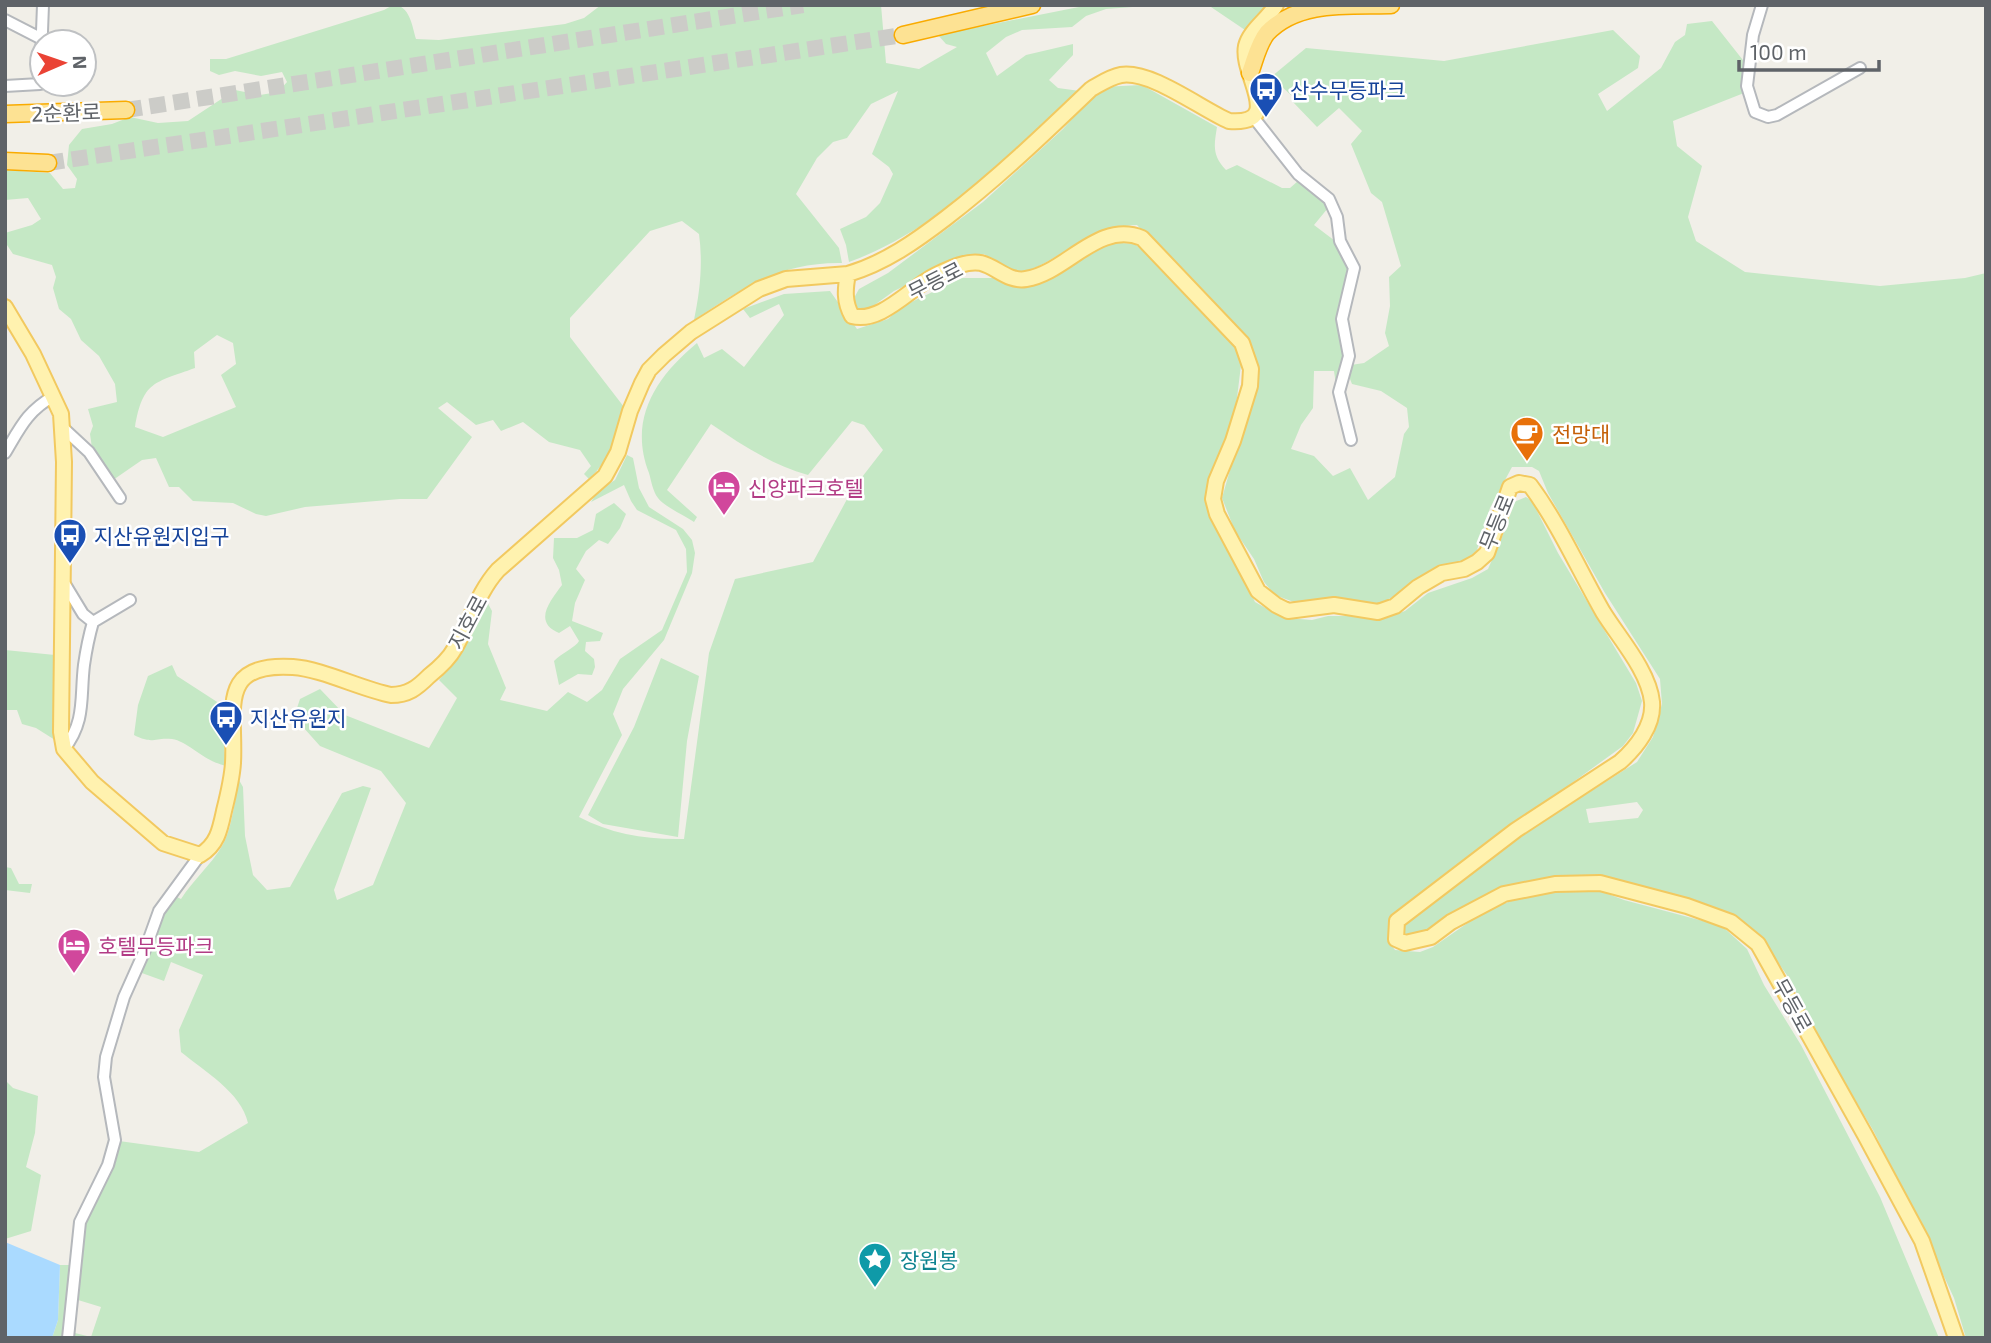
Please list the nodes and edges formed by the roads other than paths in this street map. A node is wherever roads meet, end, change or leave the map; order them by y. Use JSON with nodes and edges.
{"nodes":[{"id":1,"x":43,"y":5,"type":"edge"},
{"id":2,"x":1032,"y":5,"type":"edge"},
{"id":3,"x":1276,"y":5,"type":"edge"},
{"id":4,"x":1391,"y":5,"type":"edge"},
{"id":5,"x":1762,"y":5,"type":"edge"},
{"id":6,"x":5,"y":20,"type":"edge"},
{"id":7,"x":42,"y":28,"type":"edge"},
{"id":8,"x":28,"y":32,"type":"edge"},
{"id":9,"x":903,"y":35,"type":"tunnel mouth"},
{"id":10,"x":1860,"y":68,"type":"dead end"},
{"id":11,"x":1250,"y":73,"type":"junction"},
{"id":12,"x":28,"y":85,"type":"edge"},
{"id":13,"x":5,"y":86,"type":"edge"},
{"id":14,"x":126,"y":110,"type":"tunnel mouth"},
{"id":15,"x":5,"y":114,"type":"edge"},
{"id":16,"x":1254,"y":118,"type":"junction"},
{"id":17,"x":5,"y":161,"type":"edge"},
{"id":18,"x":48,"y":163,"type":"tunnel mouth"},
{"id":19,"x":848,"y":274,"type":"junction"},
{"id":20,"x":5,"y":307,"type":"edge"},
{"id":21,"x":54,"y":397,"type":"junction"},
{"id":22,"x":62,"y":426,"type":"junction"},
{"id":23,"x":1351,"y":440,"type":"dead end"},
{"id":24,"x":5,"y":453,"type":"edge"},
{"id":25,"x":120,"y":498,"type":"dead end"},
{"id":26,"x":63,"y":581,"type":"junction"},
{"id":27,"x":130,"y":600,"type":"dead end"},
{"id":28,"x":93,"y":622,"type":"junction"},
{"id":29,"x":64,"y":750,"type":"junction"},
{"id":30,"x":200,"y":855,"type":"junction"},
{"id":31,"x":68,"y":1338,"type":"edge"},
{"id":32,"x":1956,"y":1338,"type":"edge"}],
"edges":[{"from":1,"to":7,"type":"street"},
{"from":2,"to":9,"type":"highway"},
{"from":3,"to":11,"type":"main road"},
{"from":4,"to":11,"type":"highway"},
{"from":5,"to":10,"type":"street"},
{"from":6,"to":8,"type":"street"},
{"from":11,"to":16,"type":"main road"},
{"from":12,"to":13,"type":"street"},
{"from":14,"to":15,"type":"highway","name":"2순환로"},
{"from":16,"to":19,"type":"main road","name":"무등로"},
{"from":16,"to":23,"type":"street"},
{"from":17,"to":18,"type":"highway"},
{"from":19,"to":30,"type":"main road","name":"지호로"},
{"from":19,"to":32,"type":"main road","name":"무등로"},
{"from":20,"to":21,"type":"main road"},
{"from":21,"to":22,"type":"main road"},
{"from":21,"to":24,"type":"street"},
{"from":22,"to":25,"type":"street"},
{"from":22,"to":26,"type":"main road"},
{"from":26,"to":28,"type":"street"},
{"from":26,"to":29,"type":"main road"},
{"from":27,"to":28,"type":"street"},
{"from":28,"to":29,"type":"street"},
{"from":29,"to":30,"type":"main road"},
{"from":30,"to":31,"type":"street"}]}
